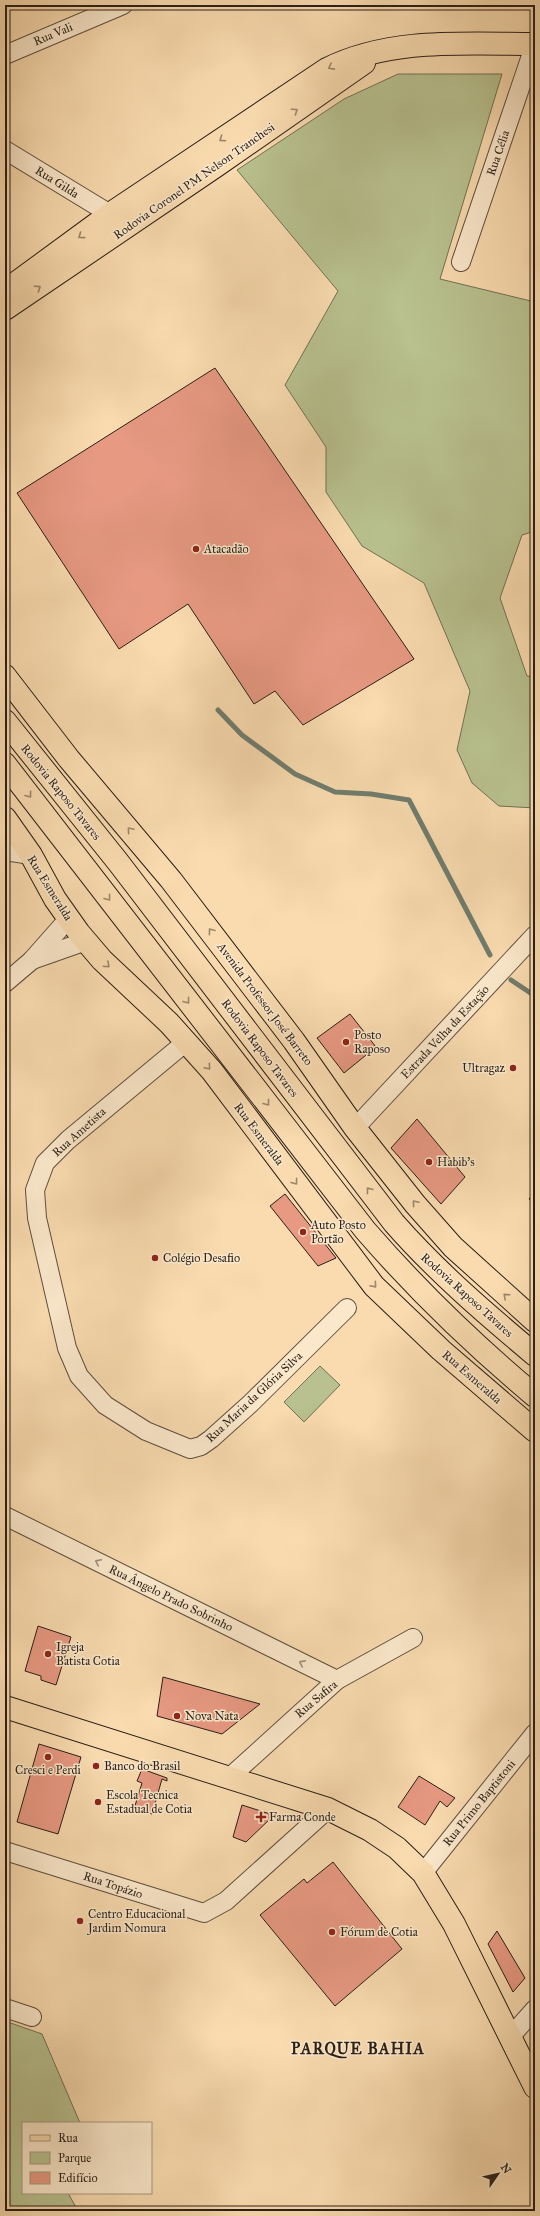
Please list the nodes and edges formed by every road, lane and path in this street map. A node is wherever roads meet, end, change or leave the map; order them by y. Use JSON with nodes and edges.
{"nodes":[{"id":1,"x":123,"y":5,"type":"edge"},
{"id":2,"x":535,"y":44,"type":"edge"},
{"id":3,"x":5,"y":55,"type":"edge"},
{"id":4,"x":5,"y":150,"type":"edge"},
{"id":5,"x":14,"y":161,"type":"edge"},
{"id":6,"x":117,"y":221,"type":"junction"},
{"id":7,"x":461,"y":262,"type":"dead end"},
{"id":8,"x":5,"y":291,"type":"edge"},
{"id":9,"x":5,"y":308,"type":"edge"},
{"id":10,"x":5,"y":676,"type":"edge"},
{"id":11,"x":5,"y":714,"type":"edge"},
{"id":12,"x":5,"y":721,"type":"edge"},
{"id":13,"x":5,"y":764,"type":"edge"},
{"id":14,"x":5,"y":818,"type":"edge"},
{"id":15,"x":5,"y":851,"type":"edge"},
{"id":16,"x":31,"y":856,"type":"junction"},
{"id":17,"x":69,"y":918,"type":"junction"},
{"id":18,"x":535,"y":934,"type":"edge"},
{"id":19,"x":86,"y":941,"type":"junction"},
{"id":20,"x":31,"y":961,"type":"junction"},
{"id":21,"x":5,"y":983,"type":"edge"},
{"id":22,"x":186,"y":1042,"type":"junction"},
{"id":23,"x":356,"y":1128,"type":"junction"},
{"id":24,"x":346,"y":1308,"type":"dead end"},
{"id":25,"x":535,"y":1321,"type":"edge"},
{"id":26,"x":67,"y":1348,"type":"joint"},
{"id":27,"x":535,"y":1355,"type":"edge"},
{"id":28,"x":535,"y":1396,"type":"edge"},
{"id":29,"x":535,"y":1431,"type":"edge"},
{"id":30,"x":5,"y":1516,"type":"edge"},
{"id":31,"x":413,"y":1638,"type":"dead end"},
{"id":32,"x":337,"y":1680,"type":"junction"},
{"id":33,"x":5,"y":1707,"type":"edge"},
{"id":34,"x":535,"y":1733,"type":"edge"},
{"id":35,"x":230,"y":1777,"type":"junction"},
{"id":36,"x":328,"y":1809,"type":"junction"},
{"id":37,"x":5,"y":1851,"type":"edge"},
{"id":38,"x":423,"y":1873,"type":"junction"},
{"id":39,"x":5,"y":2008,"type":"edge"},
{"id":40,"x":535,"y":2009,"type":"edge"},
{"id":41,"x":32,"y":2017,"type":"dead end"},
{"id":42,"x":511,"y":2036,"type":"junction"},
{"id":43,"x":535,"y":2087,"type":"edge"}],
"edges":[{"from":1,"to":3,"type":"street","name":"Rua Vali"},
{"from":2,"to":6,"type":"main road","name":"Rodovia Coronel PM Nelson Tranchesi"},
{"from":2,"to":7,"type":"street","name":"Rua Célia"},
{"from":4,"to":5,"type":"street","name":"Rua Gilda"},
{"from":5,"to":6,"type":"street","name":"Rua Gilda"},
{"from":6,"to":8,"type":"main road","name":"Rodovia Coronel PM Nelson Tranchesi","one_way":true},
{"from":9,"to":6,"type":"main road","name":"Rodovia Coronel PM Nelson Tranchesi","one_way":true},
{"from":23,"to":10,"type":"main road","name":"Avenida Professor José Barreto","one_way":true},
{"from":11,"to":23,"type":"main road"},
{"from":27,"to":12,"type":"main road","name":"Rodovia Raposo Tavares","one_way":true},
{"from":13,"to":28,"type":"main road","one_way":true},
{"from":14,"to":16,"type":"main road","name":"Rua Esmeralda"},
{"from":15,"to":16,"type":"street"},
{"from":16,"to":17,"type":"main road","name":"Rua Esmeralda"},
{"from":17,"to":19,"type":"main road","name":"Rua Esmeralda"},
{"from":17,"to":20,"type":"street"},
{"from":18,"to":23,"type":"street","name":"Estrada Velha da Estação"},
{"from":19,"to":20,"type":"street"},
{"from":19,"to":22,"type":"main road","name":"Rua Esmeralda","one_way":true},
{"from":20,"to":21,"type":"street"},
{"from":22,"to":26,"type":"street","name":"Rua Ametista"},
{"from":22,"to":29,"type":"main road","name":"Rua Esmeralda","one_way":true},
{"from":25,"to":23,"type":"main road","name":"Avenida Professor José Barreto","one_way":true},
{"from":24,"to":26,"type":"street","name":"Rua Maria da Glória Silva"},
{"from":32,"to":30,"type":"street","name":"Rua Ângelo Prado Sobrinho","one_way":true},
{"from":31,"to":32,"type":"street","name":"Rua Safira"},
{"from":32,"to":35,"type":"street","name":"Rua Safira"},
{"from":33,"to":35,"type":"main road"},
{"from":34,"to":38,"type":"street","name":"Rua Primo Baptistoni"},
{"from":35,"to":36,"type":"main road"},
{"from":36,"to":37,"type":"street","name":"Rua Topázio"},
{"from":36,"to":38,"type":"main road"},
{"from":38,"to":42,"type":"main road"},
{"from":39,"to":41,"type":"street"},
{"from":40,"to":42,"type":"street"},
{"from":42,"to":43,"type":"main road"}]}
